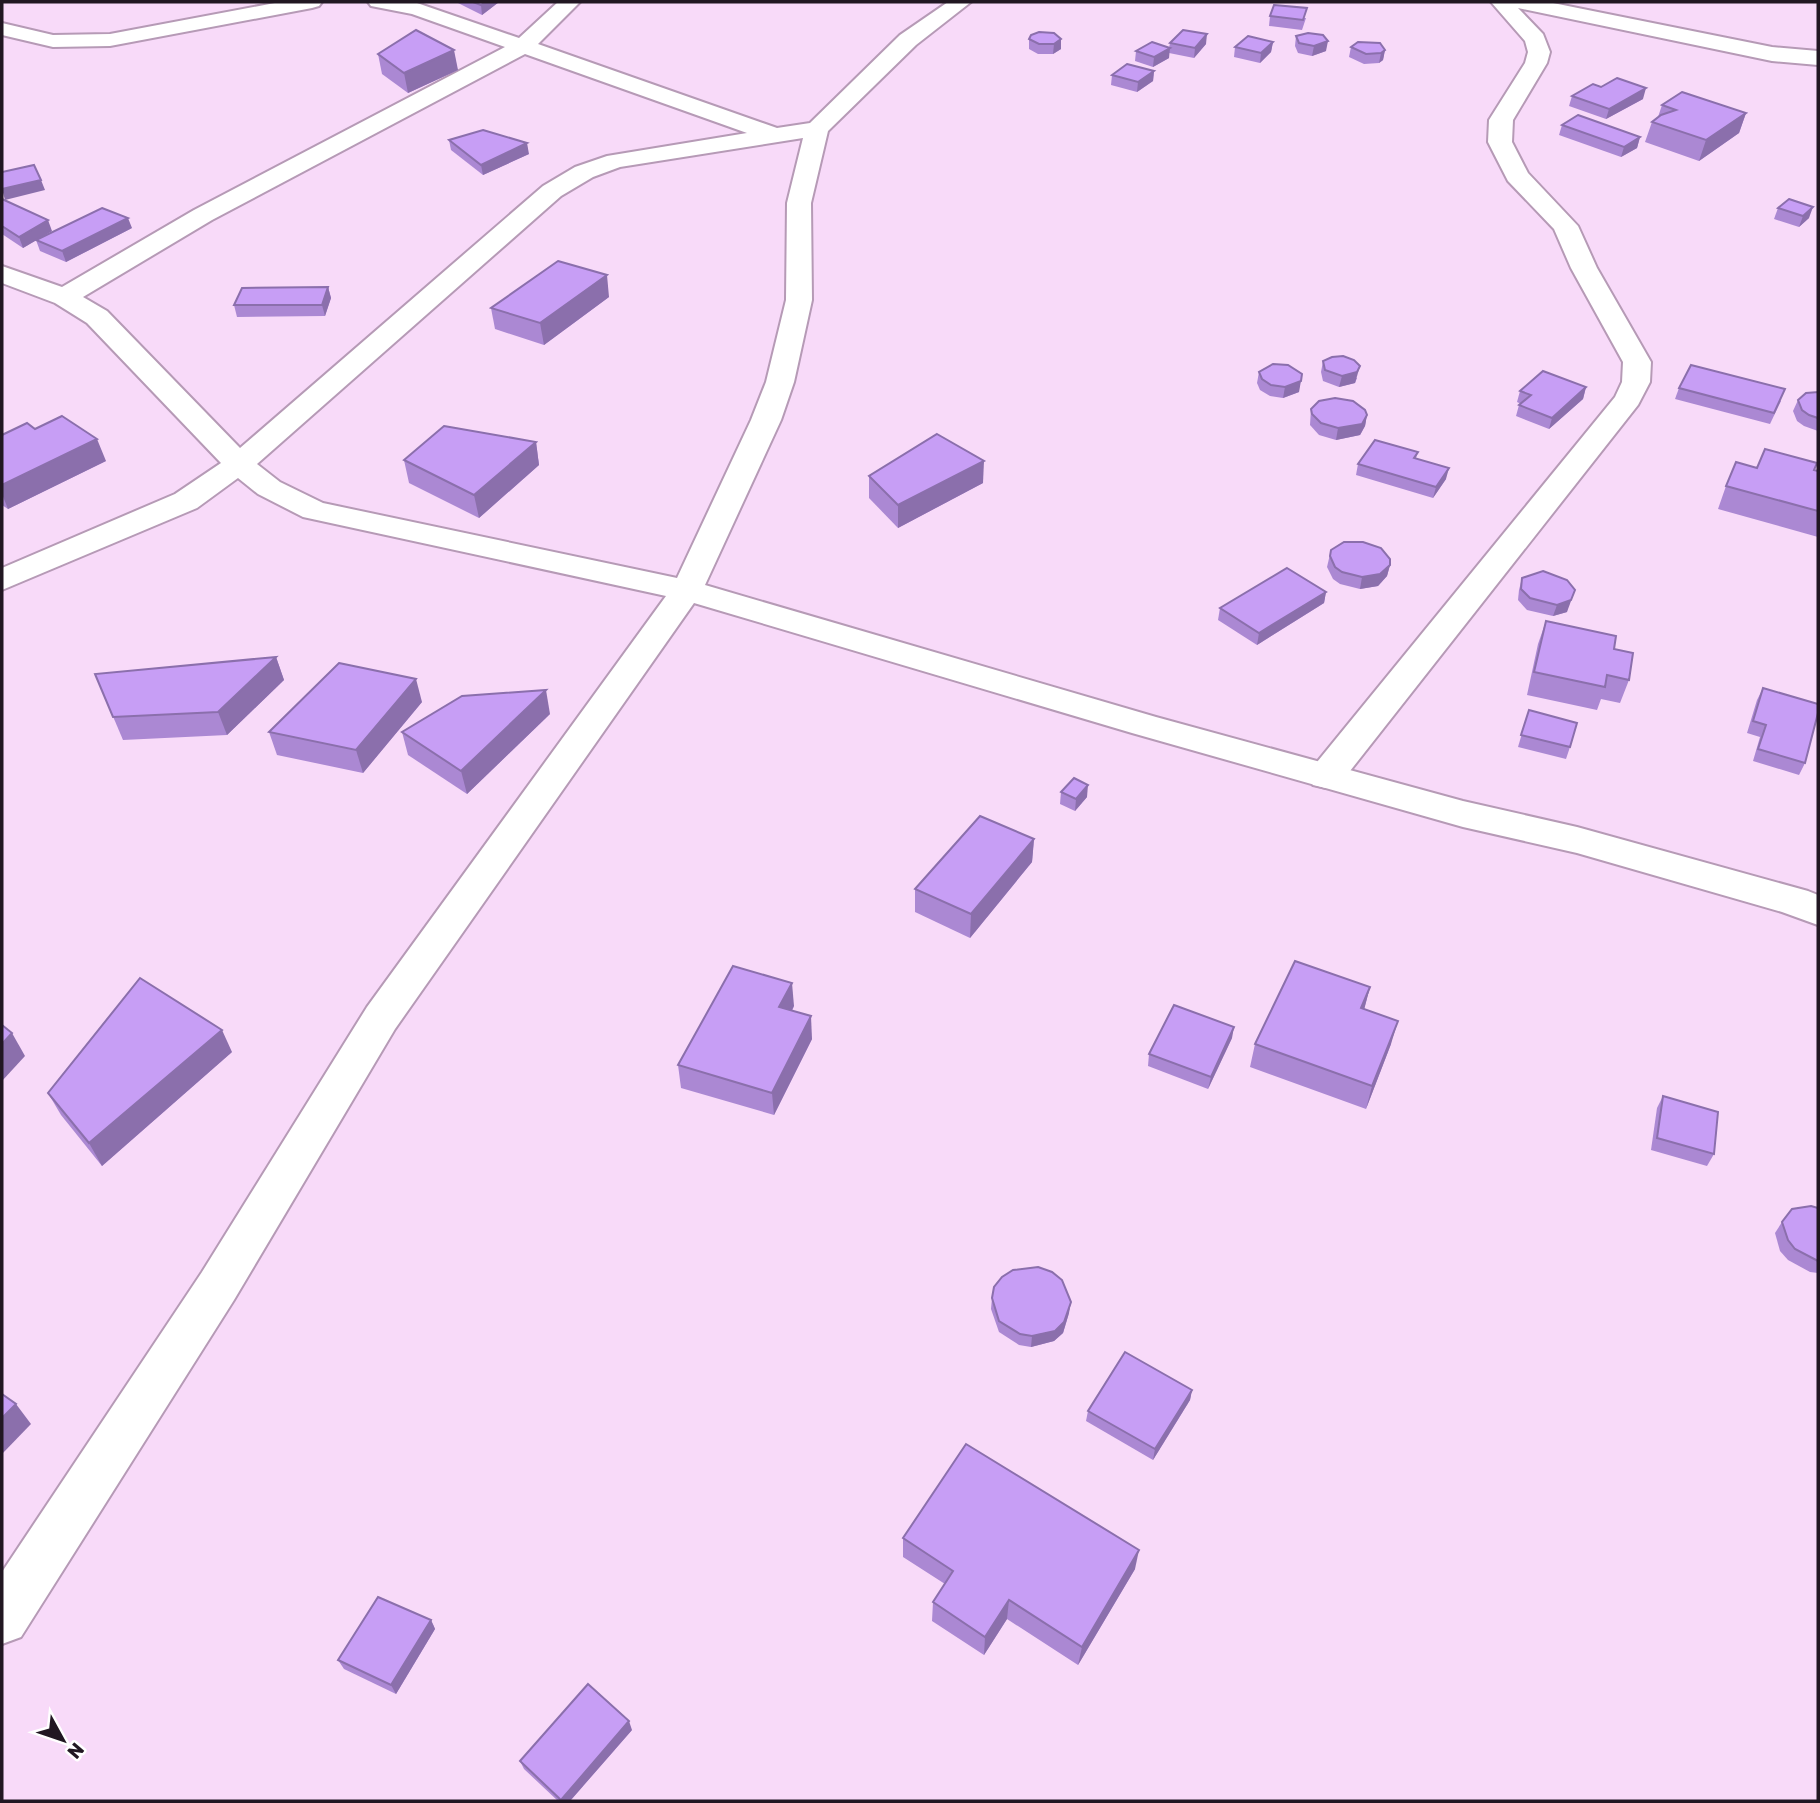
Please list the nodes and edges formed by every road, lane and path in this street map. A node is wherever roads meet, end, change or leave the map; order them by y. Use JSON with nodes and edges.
{"nodes":[{"id":1,"x":312,"y":2,"type":"edge"},
{"id":2,"x":378,"y":2,"type":"edge"},
{"id":3,"x":570,"y":2,"type":"edge"},
{"id":4,"x":961,"y":2,"type":"edge"},
{"id":5,"x":1501,"y":2,"type":"edge"},
{"id":6,"x":1518,"y":2,"type":"edge"},
{"id":7,"x":2,"y":29,"type":"edge"},
{"id":8,"x":522,"y":47,"type":"junction"},
{"id":9,"x":1818,"y":58,"type":"edge"},
{"id":10,"x":817,"y":129,"type":"junction"},
{"id":11,"x":775,"y":135,"type":"junction"},
{"id":12,"x":2,"y":274,"type":"edge"},
{"id":13,"x":64,"y":297,"type":"junction"},
{"id":14,"x":239,"y":464,"type":"junction"},
{"id":15,"x":2,"y":580,"type":"edge"},
{"id":16,"x":687,"y":590,"type":"junction"},
{"id":17,"x":1326,"y":776,"type":"junction"},
{"id":18,"x":1818,"y":911,"type":"edge"},
{"id":19,"x":2,"y":1618,"type":"edge"}],
"edges":[{"from":1,"to":7,"type":"street"},
{"from":2,"to":8,"type":"street"},
{"from":3,"to":8,"type":"street"},
{"from":4,"to":10,"type":"street"},
{"from":5,"to":17,"type":"street"},
{"from":6,"to":9,"type":"street"},
{"from":8,"to":11,"type":"street"},
{"from":8,"to":13,"type":"street"},
{"from":10,"to":11,"type":"street"},
{"from":10,"to":16,"type":"street"},
{"from":11,"to":14,"type":"street"},
{"from":12,"to":13,"type":"street"},
{"from":13,"to":14,"type":"street"},
{"from":14,"to":15,"type":"street"},
{"from":14,"to":16,"type":"street"},
{"from":16,"to":17,"type":"street"},
{"from":16,"to":19,"type":"street"},
{"from":17,"to":18,"type":"street"}]}
